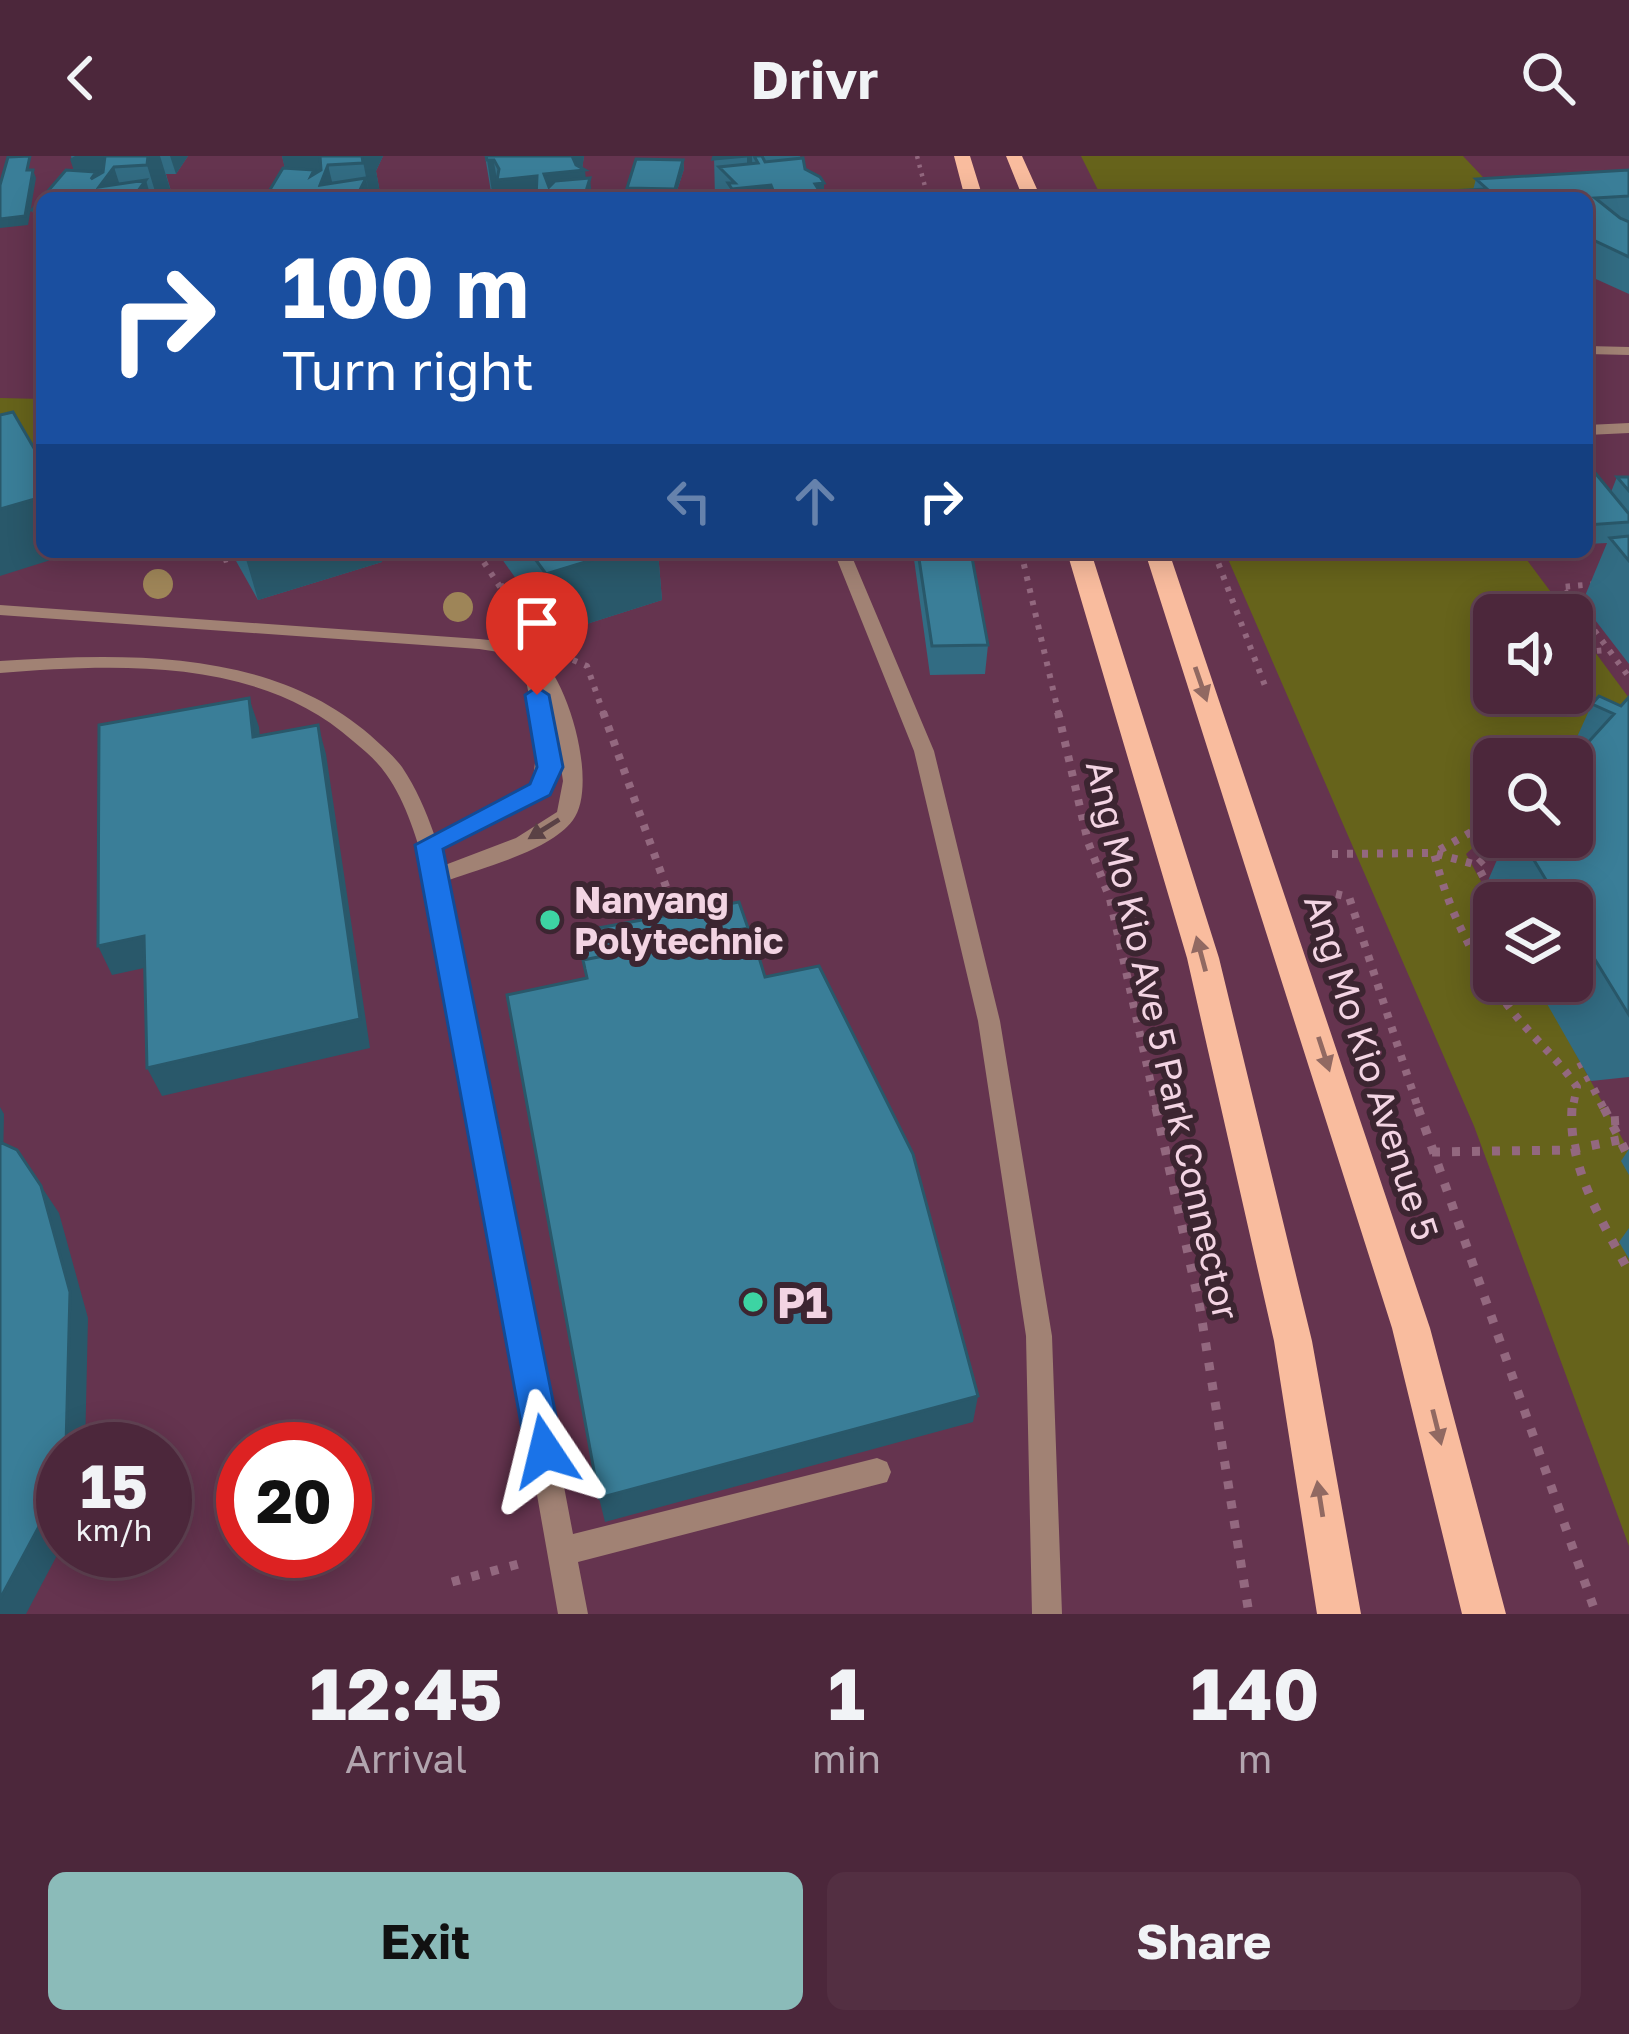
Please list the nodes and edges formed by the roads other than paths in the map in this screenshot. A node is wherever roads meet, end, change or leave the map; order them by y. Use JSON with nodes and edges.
{"nodes":[{"id":1,"x":962,"y":156,"type":"edge"},
{"id":2,"x":1014,"y":156,"type":"edge"},
{"id":3,"x":972,"y":192,"type":"edge"},
{"id":4,"x":1029,"y":192,"type":"edge"},
{"id":5,"x":1593,"y":350,"type":"edge"},
{"id":6,"x":1629,"y":351,"type":"edge"},
{"id":7,"x":1629,"y":411,"type":"edge"},
{"id":8,"x":1593,"y":413,"type":"edge"},
{"id":9,"x":1629,"y":428,"type":"edge"},
{"id":10,"x":1593,"y":430,"type":"edge"},
{"id":11,"x":844,"y":558,"type":"edge"},
{"id":12,"x":1081,"y":558,"type":"edge"},
{"id":13,"x":1163,"y":559,"type":"edge"},
{"id":14,"x":0,"y":610,"type":"edge"},
{"id":15,"x":531,"y":647,"type":"junction"},
{"id":16,"x":0,"y":667,"type":"edge"},
{"id":17,"x":429,"y":845,"type":"junction"},
{"id":18,"x":438,"y":876,"type":"junction"},
{"id":19,"x":877,"y":1472,"type":"dead end"},
{"id":20,"x":561,"y":1552,"type":"junction"},
{"id":21,"x":573,"y":1614,"type":"edge"},
{"id":22,"x":1046,"y":1614,"type":"edge"},
{"id":23,"x":1339,"y":1614,"type":"edge"},
{"id":24,"x":1484,"y":1614,"type":"edge"}],
"edges":[{"from":1,"to":3,"type":"main road"},
{"from":2,"to":4,"type":"main road"},
{"from":5,"to":6,"type":"lane"},
{"from":7,"to":8,"type":"street"},
{"from":9,"to":10,"type":"street"},
{"from":11,"to":22,"type":"lane"},
{"from":23,"to":12,"type":"main road","one_way":true},
{"from":13,"to":24,"type":"main road","name":"Ang Mo Kio Avenue 5","one_way":true},
{"from":14,"to":15,"type":"lane"},
{"from":15,"to":17,"type":"lane"},
{"from":15,"to":18,"type":"lane","one_way":true},
{"from":16,"to":17,"type":"lane"},
{"from":17,"to":18,"type":"lane"},
{"from":18,"to":20,"type":"lane"},
{"from":19,"to":20,"type":"lane"},
{"from":20,"to":21,"type":"lane"}]}
